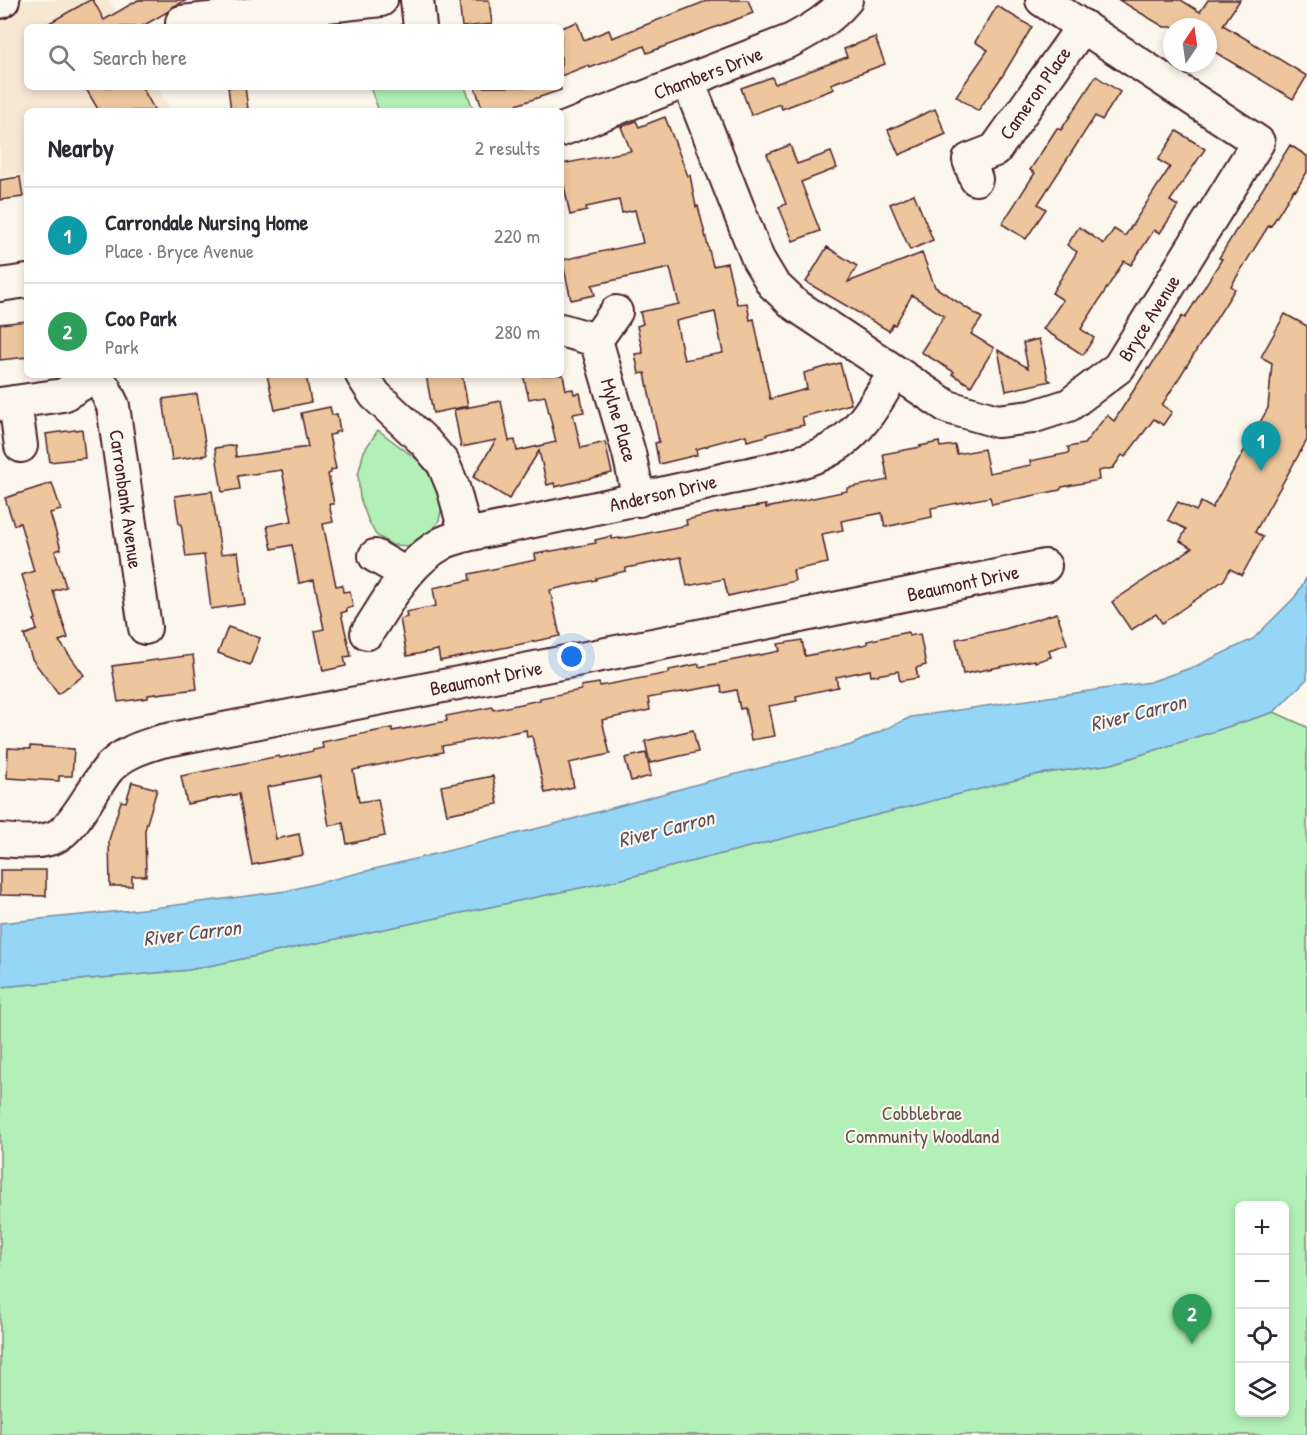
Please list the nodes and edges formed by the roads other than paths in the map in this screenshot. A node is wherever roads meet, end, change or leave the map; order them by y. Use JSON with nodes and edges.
{"nodes":[{"id":1,"x":381,"y":0,"type":"edge"},
{"id":2,"x":417,"y":0,"type":"edge"},
{"id":3,"x":846,"y":0,"type":"edge"},
{"id":4,"x":1042,"y":0,"type":"edge"},
{"id":5,"x":182,"y":22,"type":"dead end"},
{"id":6,"x":230,"y":22,"type":"edge"},
{"id":7,"x":420,"y":24,"type":"edge"},
{"id":8,"x":1083,"y":26,"type":"junction"},
{"id":9,"x":688,"y":81,"type":"junction"},
{"id":10,"x":564,"y":129,"type":"edge"},
{"id":11,"x":976,"y":179,"type":"dead end"},
{"id":12,"x":24,"y":281,"type":"edge"},
{"id":13,"x":0,"y":285,"type":"edge"},
{"id":14,"x":616,"y":312,"type":"dead end"},
{"id":15,"x":564,"y":331,"type":"edge"},
{"id":16,"x":596,"y":340,"type":"junction"},
{"id":17,"x":895,"y":372,"type":"junction"},
{"id":18,"x":90,"y":378,"type":"edge"},
{"id":19,"x":97,"y":378,"type":"edge"},
{"id":20,"x":364,"y":378,"type":"edge"},
{"id":21,"x":8,"y":403,"type":"edge"},
{"id":22,"x":21,"y":446,"type":"dead end"},
{"id":23,"x":639,"y":500,"type":"junction"},
{"id":24,"x":466,"y":535,"type":"junction"},
{"id":25,"x":375,"y":556,"type":"dead end"},
{"id":26,"x":1045,"y":566,"type":"dead end"},
{"id":27,"x":406,"y":574,"type":"junction"},
{"id":28,"x":145,"y":628,"type":"dead end"},
{"id":29,"x":367,"y":633,"type":"dead end"},
{"id":30,"x":0,"y":840,"type":"edge"}],
"edges":[{"from":1,"to":6,"type":"street"},
{"from":2,"to":7,"type":"street"},
{"from":3,"to":9,"type":"street","name":"Chambers Drive"},
{"from":4,"to":8,"type":"street","name":"Bryce Avenue"},
{"from":5,"to":6,"type":"street"},
{"from":8,"to":11,"type":"street","name":"Cameron Place"},
{"from":8,"to":17,"type":"street","name":"Bryce Avenue"},
{"from":9,"to":10,"type":"street","name":"Chambers Drive"},
{"from":9,"to":17,"type":"street","name":"Bryce Avenue"},
{"from":12,"to":13,"type":"street"},
{"from":14,"to":16,"type":"street"},
{"from":15,"to":16,"type":"street"},
{"from":16,"to":23,"type":"street","name":"Mylne Place"},
{"from":17,"to":23,"type":"street","name":"Anderson Drive"},
{"from":18,"to":21,"type":"street"},
{"from":19,"to":28,"type":"street","name":"Carronbank Avenue"},
{"from":20,"to":24,"type":"street"},
{"from":21,"to":22,"type":"street"},
{"from":23,"to":24,"type":"street","name":"Anderson Drive"},
{"from":24,"to":27,"type":"street","name":"Anderson Drive"},
{"from":25,"to":27,"type":"street"},
{"from":26,"to":30,"type":"street","name":"Beaumont Drive"},
{"from":27,"to":29,"type":"street","name":"Anderson Drive"}]}
